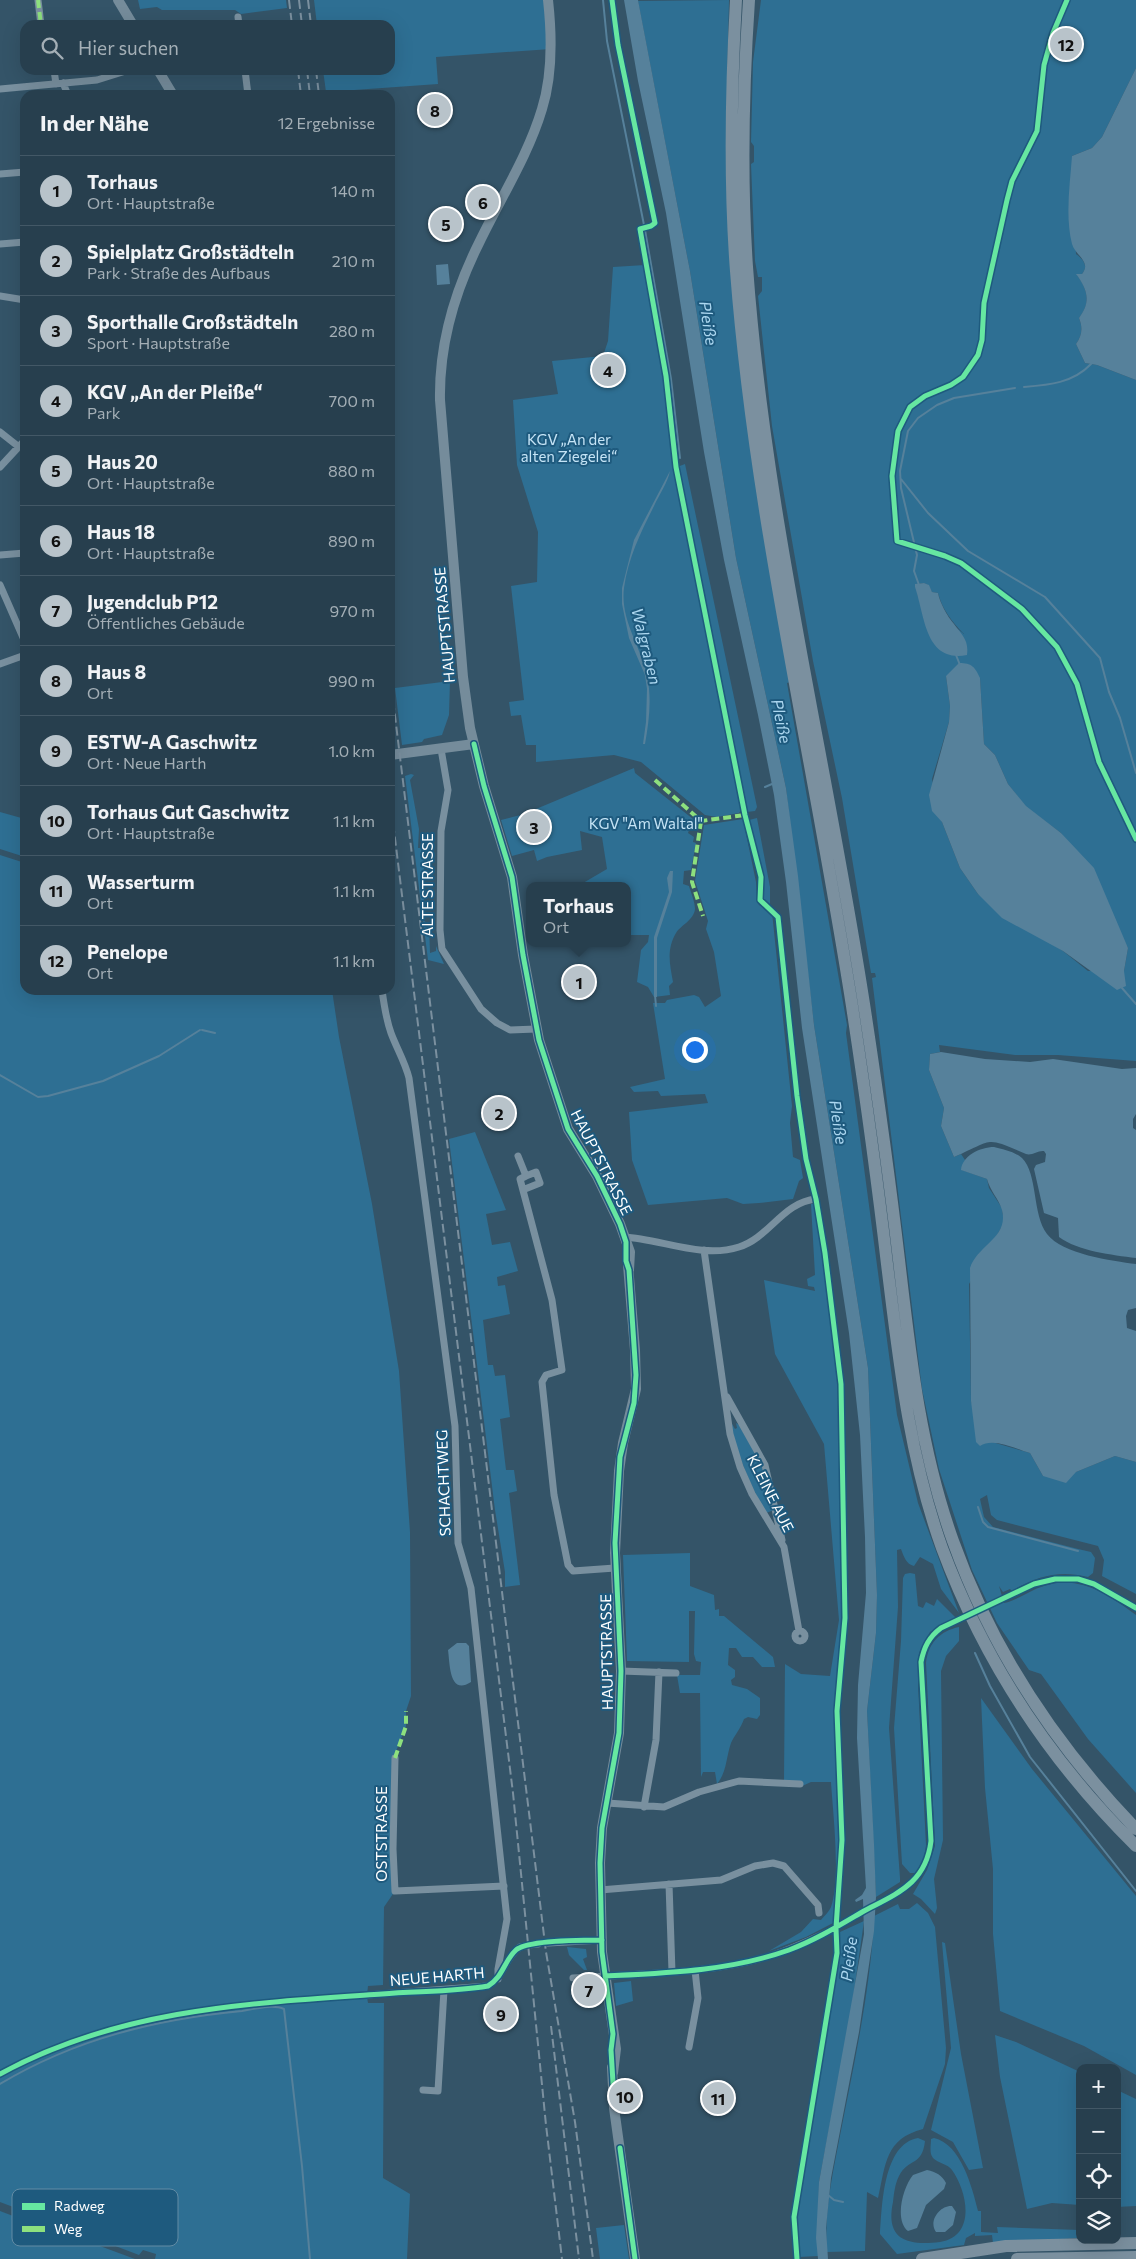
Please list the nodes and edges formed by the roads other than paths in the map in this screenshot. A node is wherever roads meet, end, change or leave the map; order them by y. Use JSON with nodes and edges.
{"nodes":[{"id":1,"x":38,"y":0,"type":"edge"},
{"id":2,"x":118,"y":0,"type":"edge"},
{"id":3,"x":548,"y":0,"type":"edge"},
{"id":4,"x":736,"y":0,"type":"edge"},
{"id":5,"x":749,"y":0,"type":"edge"},
{"id":6,"x":238,"y":17,"type":"dead end"},
{"id":7,"x":40,"y":20,"type":"edge"},
{"id":8,"x":130,"y":20,"type":"edge"},
{"id":9,"x":238,"y":20,"type":"edge"},
{"id":10,"x":56,"y":75,"type":"edge"},
{"id":11,"x":116,"y":75,"type":"edge"},
{"id":12,"x":161,"y":75,"type":"edge"},
{"id":13,"x":246,"y":75,"type":"edge"},
{"id":14,"x":60,"y":84,"type":"junction"},
{"id":15,"x":0,"y":89,"type":"edge"},
{"id":16,"x":64,"y":90,"type":"edge"},
{"id":17,"x":170,"y":90,"type":"edge"},
{"id":18,"x":247,"y":90,"type":"edge"},
{"id":19,"x":20,"y":172,"type":"edge"},
{"id":20,"x":0,"y":174,"type":"edge"},
{"id":21,"x":20,"y":242,"type":"edge"},
{"id":22,"x":0,"y":244,"type":"edge"},
{"id":23,"x":0,"y":296,"type":"edge"},
{"id":24,"x":20,"y":299,"type":"edge"},
{"id":25,"x":0,"y":432,"type":"edge"},
{"id":26,"x":20,"y":446,"type":"edge"},
{"id":27,"x":18,"y":448,"type":"junction"},
{"id":28,"x":0,"y":468,"type":"edge"},
{"id":29,"x":20,"y":553,"type":"edge"},
{"id":30,"x":0,"y":555,"type":"edge"},
{"id":31,"x":0,"y":585,"type":"edge"},
{"id":32,"x":20,"y":631,"type":"edge"},
{"id":33,"x":20,"y":658,"type":"edge"},
{"id":34,"x":0,"y":664,"type":"edge"},
{"id":35,"x":474,"y":744,"type":"junction"},
{"id":36,"x":441,"y":749,"type":"junction"},
{"id":37,"x":395,"y":754,"type":"edge"},
{"id":38,"x":383,"y":995,"type":"edge"},
{"id":39,"x":536,"y":1029,"type":"junction"},
{"id":40,"x":518,"y":1156,"type":"dead end"},
{"id":41,"x":526,"y":1176,"type":"junction"},
{"id":42,"x":525,"y":1190,"type":"junction"},
{"id":43,"x":816,"y":1199,"type":"dead end"},
{"id":44,"x":625,"y":1240,"type":"junction"},
{"id":45,"x":704,"y":1250,"type":"junction"},
{"id":46,"x":724,"y":1393,"type":"junction"},
{"id":47,"x":784,"y":1548,"type":"junction"},
{"id":48,"x":615,"y":1568,"type":"junction"},
{"id":49,"x":799,"y":1631,"type":"dead end"},
{"id":50,"x":621,"y":1671,"type":"junction"},
{"id":51,"x":659,"y":1672,"type":"junction"},
{"id":52,"x":676,"y":1673,"type":"dead end"},
{"id":53,"x":395,"y":1758,"type":"dead end"},
{"id":54,"x":800,"y":1784,"type":"dead end"},
{"id":55,"x":607,"y":1803,"type":"junction"},
{"id":56,"x":644,"y":1807,"type":"junction"},
{"id":57,"x":1123,"y":1815,"type":"junction"},
{"id":58,"x":1136,"y":1824,"type":"edge"},
{"id":59,"x":1119,"y":1829,"type":"junction"},
{"id":60,"x":1136,"y":1829,"type":"edge"},
{"id":61,"x":1136,"y":1846,"type":"edge"},
{"id":62,"x":1136,"y":1855,"type":"edge"},
{"id":63,"x":669,"y":1884,"type":"junction"},
{"id":64,"x":504,"y":1886,"type":"junction"},
{"id":65,"x":600,"y":1890,"type":"junction"},
{"id":66,"x":818,"y":1913,"type":"dead end"},
{"id":67,"x":836,"y":1928,"type":"dead end"},
{"id":68,"x":602,"y":1940,"type":"junction"},
{"id":69,"x":548,"y":1943,"type":"dead end"},
{"id":70,"x":520,"y":1947,"type":"tunnel mouth"},
{"id":71,"x":695,"y":1970,"type":"junction"},
{"id":72,"x":672,"y":1972,"type":"junction"},
{"id":73,"x":605,"y":1976,"type":"junction"},
{"id":74,"x":574,"y":1978,"type":"dead end"},
{"id":75,"x":498,"y":1979,"type":"junction"},
{"id":76,"x":444,"y":1990,"type":"junction"},
{"id":77,"x":367,"y":1995,"type":"dead end"},
{"id":78,"x":689,"y":2047,"type":"dead end"},
{"id":79,"x":423,"y":2090,"type":"dead end"},
{"id":80,"x":1136,"y":2242,"type":"edge"},
{"id":81,"x":1136,"y":2257,"type":"edge"},
{"id":82,"x":635,"y":2259,"type":"edge"},
{"id":83,"x":922,"y":2259,"type":"edge"},
{"id":84,"x":1017,"y":2259,"type":"edge"}],
"edges":[{"from":1,"to":7,"type":"street"},
{"from":2,"to":8,"type":"main road"},
{"from":3,"to":35,"type":"main road","name":"HAUPTSTRASSE"},
{"from":4,"to":59,"type":"highway"},
{"from":5,"to":57,"type":"highway"},
{"from":6,"to":9,"type":"street"},
{"from":10,"to":14,"type":"street"},
{"from":11,"to":14,"type":"street"},
{"from":12,"to":17,"type":"main road"},
{"from":13,"to":18,"type":"street"},
{"from":14,"to":15,"type":"street"},
{"from":14,"to":16,"type":"street"},
{"from":19,"to":20,"type":"street"},
{"from":21,"to":22,"type":"street"},
{"from":23,"to":24,"type":"street"},
{"from":25,"to":27,"type":"street"},
{"from":26,"to":27,"type":"street"},
{"from":27,"to":28,"type":"street"},
{"from":29,"to":30,"type":"street"},
{"from":31,"to":32,"type":"street"},
{"from":33,"to":34,"type":"street"},
{"from":35,"to":36,"type":"main road"},
{"from":35,"to":39,"type":"main road","name":"HAUPTSTRASSE"},
{"from":36,"to":37,"type":"main road"},
{"from":36,"to":39,"type":"street","name":"ALTE STRASSE"},
{"from":38,"to":64,"type":"street","name":"SCHACHTWEG"},
{"from":39,"to":44,"type":"main road","name":"HAUPTSTRASSE"},
{"from":40,"to":41,"type":"street"},
{"from":41,"to":42,"type":"street"},
{"from":41,"to":42,"type":"street"},
{"from":42,"to":48,"type":"street"},
{"from":43,"to":45,"type":"street"},
{"from":44,"to":45,"type":"street"},
{"from":44,"to":48,"type":"main road","name":"HAUPTSTRASSE"},
{"from":45,"to":46,"type":"street","name":"KLEINE AUE"},
{"from":46,"to":47,"type":"street","name":"KLEINE AUE"},
{"from":46,"to":47,"type":"street","name":"KLEINE AUE"},
{"from":47,"to":49,"type":"street","name":"KLEINE AUE"},
{"from":48,"to":50,"type":"main road","name":"HAUPTSTRASSE"},
{"from":50,"to":51,"type":"street"},
{"from":50,"to":55,"type":"main road","name":"HAUPTSTRASSE"},
{"from":51,"to":52,"type":"street"},
{"from":51,"to":56,"type":"street"},
{"from":53,"to":64,"type":"street","name":"OSTSTRASSE"},
{"from":54,"to":56,"type":"street"},
{"from":55,"to":56,"type":"street"},
{"from":55,"to":65,"type":"main road","name":"HAUPTSTRASSE"},
{"from":57,"to":58,"type":"highway"},
{"from":57,"to":60,"type":"highway"},
{"from":59,"to":61,"type":"highway"},
{"from":59,"to":62,"type":"highway"},
{"from":63,"to":65,"type":"street"},
{"from":63,"to":66,"type":"street"},
{"from":63,"to":72,"type":"street"},
{"from":64,"to":75,"type":"street","name":"SCHACHTWEG"},
{"from":65,"to":68,"type":"main road","name":"HAUPTSTRASSE"},
{"from":67,"to":71,"type":"street"},
{"from":68,"to":69,"type":"street"},
{"from":68,"to":73,"type":"main road","name":"HAUPTSTRASSE"},
{"from":70,"to":75,"type":"street","name":"NEUE HARTH"},
{"from":71,"to":72,"type":"street"},
{"from":71,"to":78,"type":"street"},
{"from":72,"to":73,"type":"street"},
{"from":73,"to":74,"type":"street"},
{"from":73,"to":82,"type":"main road","name":"HAUPTSTRASSE"},
{"from":75,"to":76,"type":"street","name":"NEUE HARTH"},
{"from":76,"to":77,"type":"street","name":"NEUE HARTH"},
{"from":76,"to":79,"type":"street","name":"NEUE HARTH"},
{"from":80,"to":83,"type":"highway"},
{"from":81,"to":84,"type":"highway"}]}
